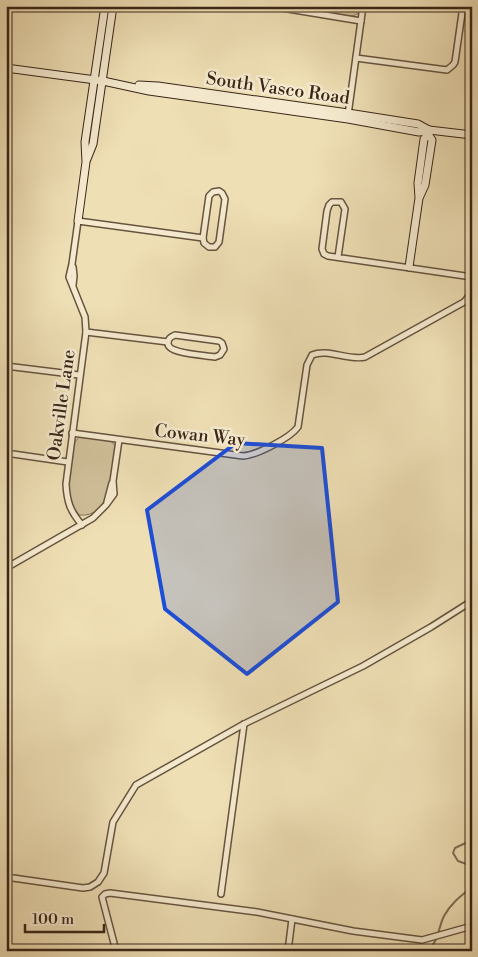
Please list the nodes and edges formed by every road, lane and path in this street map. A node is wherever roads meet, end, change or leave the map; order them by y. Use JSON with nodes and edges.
{"nodes":[{"id":1,"x":105,"y":6,"type":"edge"},
{"id":2,"x":113,"y":6,"type":"edge"},
{"id":3,"x":270,"y":6,"type":"edge"},
{"id":4,"x":363,"y":6,"type":"edge"},
{"id":5,"x":463,"y":6,"type":"edge"},
{"id":6,"x":361,"y":21,"type":"junction"},
{"id":7,"x":356,"y":58,"type":"junction"},
{"id":8,"x":6,"y":68,"type":"edge"},
{"id":9,"x":94,"y":80,"type":"junction"},
{"id":10,"x":103,"y":81,"type":"junction"},
{"id":11,"x":348,"y":116,"type":"junction"},
{"id":12,"x":428,"y":132,"type":"junction"},
{"id":13,"x":472,"y":135,"type":"edge"},
{"id":14,"x":86,"y":162,"type":"junction"},
{"id":15,"x":78,"y":221,"type":"junction"},
{"id":16,"x":203,"y":238,"type":"junction"},
{"id":17,"x":338,"y":257,"type":"junction"},
{"id":18,"x":409,"y":267,"type":"junction"},
{"id":19,"x":472,"y":277,"type":"edge"},
{"id":20,"x":472,"y":286,"type":"edge"},
{"id":21,"x":86,"y":332,"type":"junction"},
{"id":22,"x":168,"y":342,"type":"junction"},
{"id":23,"x":6,"y":366,"type":"edge"},
{"id":24,"x":79,"y":376,"type":"junction"},
{"id":25,"x":72,"y":433,"type":"junction"},
{"id":26,"x":119,"y":440,"type":"junction"},
{"id":27,"x":6,"y":453,"type":"edge"},
{"id":28,"x":68,"y":462,"type":"junction"},
{"id":29,"x":82,"y":525,"type":"junction"},
{"id":30,"x":6,"y":568,"type":"edge"},
{"id":31,"x":472,"y":601,"type":"edge"},
{"id":32,"x":244,"y":724,"type":"junction"},
{"id":33,"x":6,"y":878,"type":"edge"},
{"id":34,"x":221,"y":894,"type":"dead end"},
{"id":35,"x":292,"y":919,"type":"junction"},
{"id":36,"x":472,"y":926,"type":"edge"},
{"id":37,"x":116,"y":951,"type":"edge"},
{"id":38,"x":288,"y":951,"type":"edge"}],
"edges":[{"from":1,"to":9,"type":"street","name":"Oakville Lane"},
{"from":2,"to":10,"type":"street","name":"Oakville Lane"},
{"from":3,"to":6,"type":"street"},
{"from":4,"to":6,"type":"street"},
{"from":5,"to":7,"type":"street"},
{"from":6,"to":7,"type":"street"},
{"from":7,"to":11,"type":"street"},
{"from":8,"to":9,"type":"street","name":"South Vasco Road"},
{"from":9,"to":10,"type":"street","name":"South Vasco Road"},
{"from":9,"to":14,"type":"street","name":"Oakville Lane"},
{"from":10,"to":11,"type":"street","name":"South Vasco Road"},
{"from":10,"to":14,"type":"street","name":"Oakville Lane"},
{"from":11,"to":12,"type":"street","name":"South Vasco Road"},
{"from":12,"to":13,"type":"street","name":"South Vasco Road"},
{"from":12,"to":18,"type":"street"},
{"from":14,"to":15,"type":"street","name":"Oakville Lane"},
{"from":15,"to":16,"type":"street"},
{"from":15,"to":21,"type":"street","name":"Oakville Lane"},
{"from":16,"to":16,"type":"street"},
{"from":17,"to":17,"type":"street"},
{"from":17,"to":18,"type":"street"},
{"from":18,"to":19,"type":"street"},
{"from":20,"to":26,"type":"street","name":"Cowan Way"},
{"from":21,"to":22,"type":"street"},
{"from":21,"to":24,"type":"street","name":"Oakville Lane"},
{"from":22,"to":22,"type":"street"},
{"from":23,"to":24,"type":"street"},
{"from":24,"to":25,"type":"street","name":"Oakville Lane"},
{"from":25,"to":26,"type":"street","name":"Cowan Way"},
{"from":25,"to":28,"type":"street","name":"Oakville Lane"},
{"from":26,"to":29,"type":"street"},
{"from":27,"to":28,"type":"street"},
{"from":28,"to":29,"type":"street","name":"Oakville Lane"},
{"from":29,"to":30,"type":"street"},
{"from":31,"to":32,"type":"street"},
{"from":32,"to":33,"type":"street"},
{"from":32,"to":34,"type":"street"},
{"from":35,"to":36,"type":"street"},
{"from":35,"to":37,"type":"street"},
{"from":35,"to":38,"type":"street"}]}
